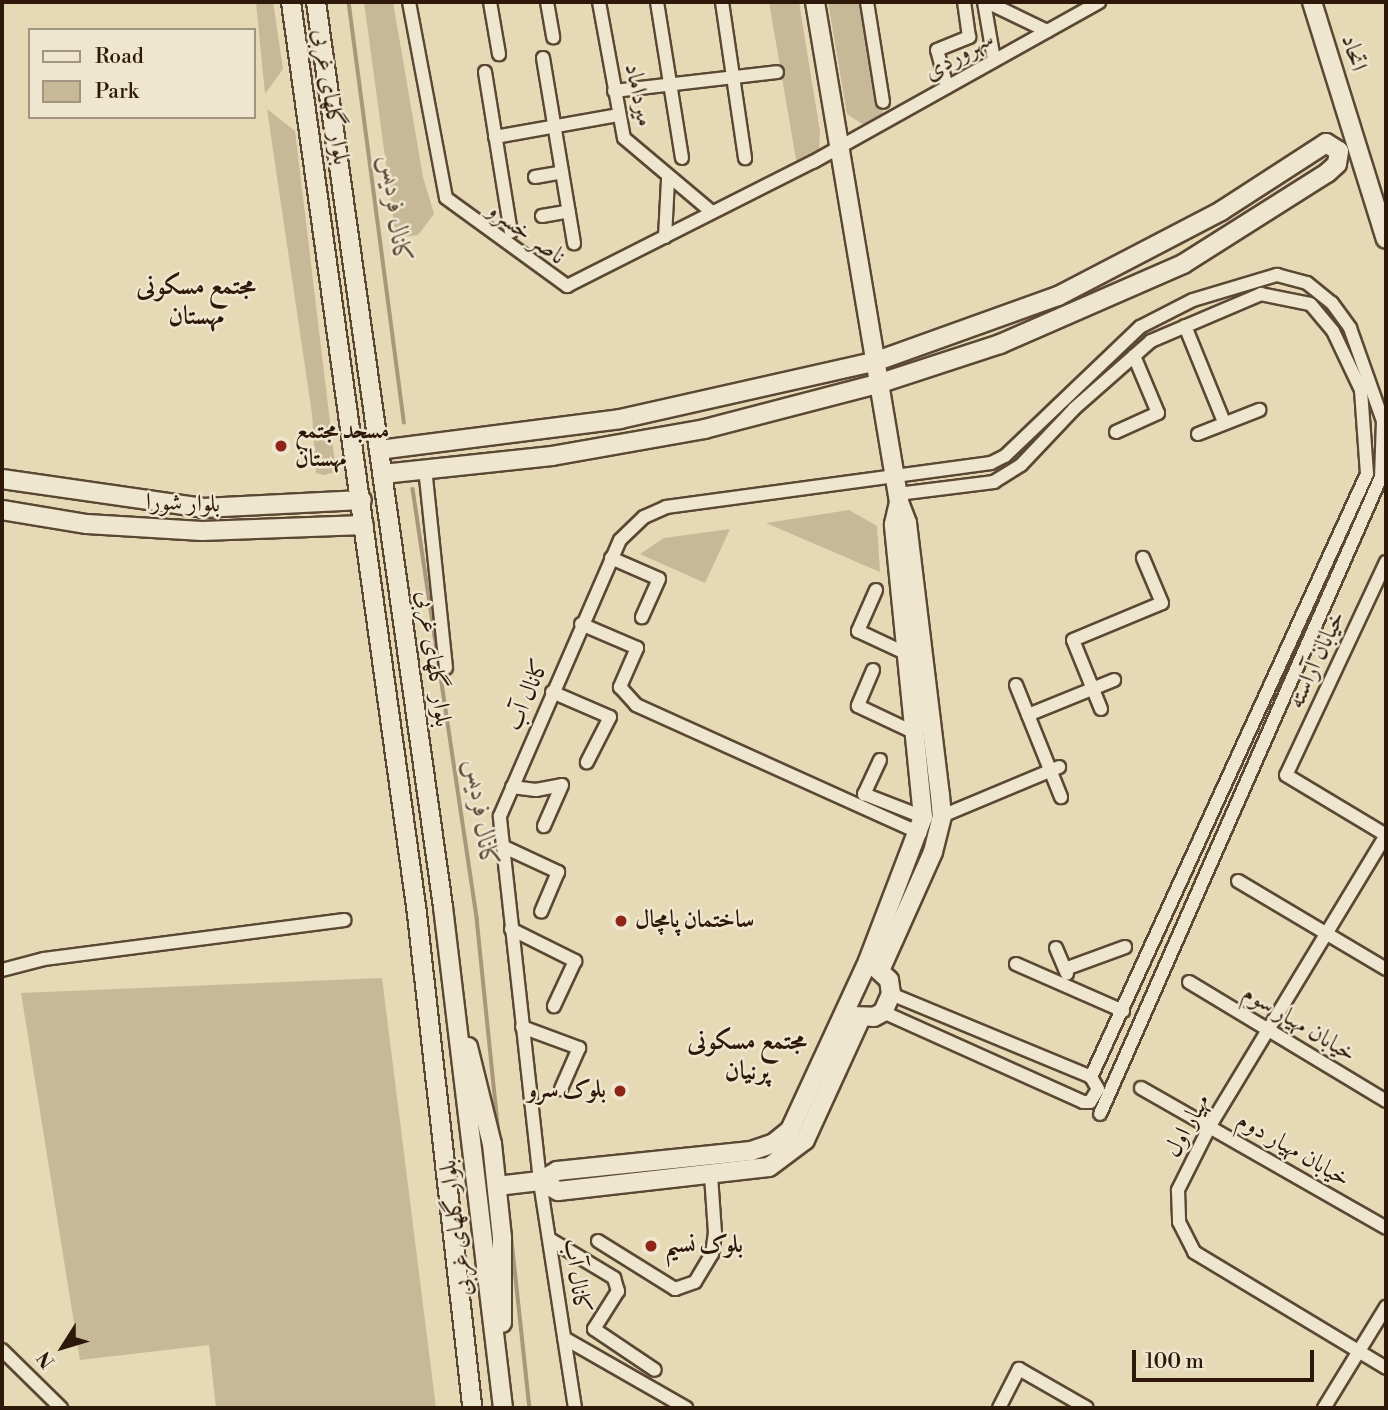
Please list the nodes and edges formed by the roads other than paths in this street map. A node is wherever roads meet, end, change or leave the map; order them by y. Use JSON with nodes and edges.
{"nodes":[{"id":1,"x":291,"y":2,"type":"edge"},
{"id":2,"x":316,"y":2,"type":"edge"},
{"id":3,"x":409,"y":2,"type":"edge"},
{"id":4,"x":490,"y":2,"type":"edge"},
{"id":5,"x":547,"y":2,"type":"edge"},
{"id":6,"x":599,"y":2,"type":"edge"},
{"id":7,"x":657,"y":2,"type":"edge"},
{"id":8,"x":722,"y":2,"type":"edge"},
{"id":9,"x":815,"y":2,"type":"edge"},
{"id":10,"x":867,"y":2,"type":"edge"},
{"id":11,"x":964,"y":2,"type":"edge"},
{"id":12,"x":986,"y":2,"type":"edge"},
{"id":13,"x":1100,"y":2,"type":"edge"},
{"id":14,"x":1312,"y":2,"type":"edge"},
{"id":15,"x":1047,"y":31,"type":"junction"},
{"id":16,"x":553,"y":37,"type":"dead end"},
{"id":17,"x":499,"y":54,"type":"dead end"},
{"id":18,"x":543,"y":58,"type":"dead end"},
{"id":19,"x":995,"y":60,"type":"junction"},
{"id":20,"x":485,"y":72,"type":"dead end"},
{"id":21,"x":777,"y":72,"type":"dead end"},
{"id":22,"x":734,"y":77,"type":"junction"},
{"id":23,"x":671,"y":84,"type":"junction"},
{"id":24,"x":947,"y":87,"type":"junction"},
{"id":25,"x":614,"y":91,"type":"junction"},
{"id":26,"x":883,"y":102,"type":"dead end"},
{"id":27,"x":619,"y":115,"type":"junction"},
{"id":28,"x":555,"y":126,"type":"junction"},
{"id":29,"x":495,"y":137,"type":"junction"},
{"id":30,"x":839,"y":148,"type":"junction"},
{"id":31,"x":682,"y":158,"type":"dead end"},
{"id":32,"x":745,"y":158,"type":"dead end"},
{"id":33,"x":562,"y":172,"type":"junction"},
{"id":34,"x":535,"y":177,"type":"dead end"},
{"id":35,"x":668,"y":179,"type":"junction"},
{"id":36,"x":569,"y":211,"type":"junction"},
{"id":37,"x":712,"y":212,"type":"junction"},
{"id":38,"x":541,"y":216,"type":"dead end"},
{"id":39,"x":511,"y":232,"type":"dead end"},
{"id":40,"x":665,"y":237,"type":"junction"},
{"id":41,"x":1386,"y":239,"type":"edge"},
{"id":42,"x":574,"y":243,"type":"dead end"},
{"id":43,"x":352,"y":265,"type":"junction"},
{"id":44,"x":331,"y":271,"type":"junction"},
{"id":45,"x":1185,"y":326,"type":"junction"},
{"id":46,"x":1134,"y":356,"type":"junction"},
{"id":47,"x":877,"y":361,"type":"junction"},
{"id":48,"x":881,"y":383,"type":"junction"},
{"id":49,"x":1259,"y":410,"type":"dead end"},
{"id":50,"x":1224,"y":422,"type":"junction"},
{"id":51,"x":1116,"y":432,"type":"dead end"},
{"id":52,"x":1198,"y":434,"type":"dead end"},
{"id":53,"x":424,"y":446,"type":"junction"},
{"id":54,"x":379,"y":450,"type":"junction"},
{"id":55,"x":425,"y":468,"type":"junction"},
{"id":56,"x":383,"y":474,"type":"junction"},
{"id":57,"x":2,"y":479,"type":"edge"},
{"id":58,"x":897,"y":491,"type":"junction"},
{"id":59,"x":362,"y":500,"type":"junction"},
{"id":60,"x":2,"y":510,"type":"edge"},
{"id":61,"x":364,"y":525,"type":"junction"},
{"id":62,"x":611,"y":558,"type":"junction"},
{"id":63,"x":1143,"y":558,"type":"dead end"},
{"id":64,"x":1386,"y":562,"type":"edge"},
{"id":65,"x":876,"y":590,"type":"dead end"},
{"id":66,"x":642,"y":617,"type":"dead end"},
{"id":67,"x":581,"y":624,"type":"junction"},
{"id":68,"x":907,"y":654,"type":"junction"},
{"id":69,"x":446,"y":668,"type":"dead end"},
{"id":70,"x":873,"y":670,"type":"dead end"},
{"id":71,"x":1114,"y":680,"type":"dead end"},
{"id":72,"x":1016,"y":685,"type":"dead end"},
{"id":73,"x":1093,"y":689,"type":"junction"},
{"id":74,"x":552,"y":692,"type":"junction"},
{"id":75,"x":1101,"y":709,"type":"dead end"},
{"id":76,"x":1028,"y":715,"type":"junction"},
{"id":77,"x":416,"y":717,"type":"junction"},
{"id":78,"x":391,"y":720,"type":"junction"},
{"id":79,"x":915,"y":733,"type":"junction"},
{"id":80,"x":880,"y":760,"type":"dead end"},
{"id":81,"x":587,"y":762,"type":"dead end"},
{"id":82,"x":1054,"y":769,"type":"junction"},
{"id":83,"x":512,"y":787,"type":"junction"},
{"id":84,"x":1060,"y":797,"type":"dead end"},
{"id":85,"x":942,"y":816,"type":"junction"},
{"id":86,"x":544,"y":825,"type":"dead end"},
{"id":87,"x":922,"y":825,"type":"junction"},
{"id":88,"x":1386,"y":835,"type":"edge"},
{"id":89,"x":502,"y":846,"type":"junction"},
{"id":90,"x":1238,"y":881,"type":"dead end"},
{"id":91,"x":541,"y":912,"type":"dead end"},
{"id":92,"x":344,"y":920,"type":"dead end"},
{"id":93,"x":511,"y":929,"type":"junction"},
{"id":94,"x":1328,"y":935,"type":"junction"},
{"id":95,"x":1125,"y":947,"type":"dead end"},
{"id":96,"x":1056,"y":948,"type":"dead end"},
{"id":97,"x":1016,"y":964,"type":"dead end"},
{"id":98,"x":875,"y":965,"type":"junction"},
{"id":99,"x":1065,"y":969,"type":"junction"},
{"id":100,"x":1386,"y":969,"type":"edge"},
{"id":101,"x":2,"y":970,"type":"edge"},
{"id":102,"x":1189,"y":982,"type":"dead end"},
{"id":103,"x":1072,"y":987,"type":"junction"},
{"id":104,"x":453,"y":993,"type":"junction"},
{"id":105,"x":891,"y":994,"type":"junction"},
{"id":106,"x":555,"y":1006,"type":"dead end"},
{"id":107,"x":1123,"y":1011,"type":"junction"},
{"id":108,"x":883,"y":1012,"type":"junction"},
{"id":109,"x":852,"y":1017,"type":"junction"},
{"id":110,"x":522,"y":1027,"type":"junction"},
{"id":111,"x":1269,"y":1030,"type":"junction"},
{"id":112,"x":1094,"y":1080,"type":"junction"},
{"id":113,"x":1142,"y":1087,"type":"dead end"},
{"id":114,"x":561,"y":1089,"type":"dead end"},
{"id":115,"x":1111,"y":1090,"type":"junction"},
{"id":116,"x":1386,"y":1101,"type":"edge"},
{"id":117,"x":1100,"y":1114,"type":"dead end"},
{"id":118,"x":1210,"y":1126,"type":"junction"},
{"id":119,"x":711,"y":1176,"type":"junction"},
{"id":120,"x":540,"y":1181,"type":"junction"},
{"id":121,"x":496,"y":1186,"type":"junction"},
{"id":122,"x":1386,"y":1228,"type":"edge"},
{"id":123,"x":551,"y":1240,"type":"junction"},
{"id":124,"x":598,"y":1241,"type":"dead end"},
{"id":125,"x":1386,"y":1307,"type":"edge"},
{"id":126,"x":564,"y":1338,"type":"junction"},
{"id":127,"x":2,"y":1350,"type":"edge"},
{"id":128,"x":1360,"y":1352,"type":"junction"},
{"id":129,"x":1386,"y":1368,"type":"edge"},
{"id":130,"x":655,"y":1370,"type":"dead end"},
{"id":131,"x":500,"y":1383,"type":"junction"},
{"id":132,"x":61,"y":1408,"type":"edge"},
{"id":133,"x":472,"y":1408,"type":"edge"},
{"id":134,"x":503,"y":1408,"type":"edge"},
{"id":135,"x":575,"y":1408,"type":"edge"},
{"id":136,"x":686,"y":1408,"type":"edge"},
{"id":137,"x":999,"y":1408,"type":"edge"},
{"id":138,"x":1087,"y":1408,"type":"edge"},
{"id":139,"x":1324,"y":1408,"type":"edge"}],
"edges":[{"from":1,"to":44,"type":"main road","name":"بلوار گلهای غربی"},
{"from":2,"to":43,"type":"main road","name":"بلوار گلهای غربی"},
{"from":3,"to":40,"type":"street","name":"ناصر خسرو"},
{"from":4,"to":17,"type":"street"},
{"from":5,"to":16,"type":"street"},
{"from":6,"to":25,"type":"street","name":"میرداماد"},
{"from":7,"to":23,"type":"street"},
{"from":8,"to":22,"type":"street"},
{"from":9,"to":30,"type":"main road"},
{"from":10,"to":26,"type":"street"},
{"from":11,"to":24,"type":"street"},
{"from":12,"to":15,"type":"street"},
{"from":12,"to":19,"type":"street"},
{"from":13,"to":15,"type":"street","name":"سهروردی"},
{"from":14,"to":41,"type":"main road","name":"اتحاد"},
{"from":15,"to":19,"type":"street","name":"سهروردی"},
{"from":18,"to":28,"type":"street"},
{"from":19,"to":24,"type":"street","name":"سهروردی"},
{"from":20,"to":29,"type":"street"},
{"from":21,"to":22,"type":"street"},
{"from":22,"to":23,"type":"street"},
{"from":22,"to":32,"type":"street"},
{"from":23,"to":25,"type":"street"},
{"from":23,"to":31,"type":"street"},
{"from":24,"to":30,"type":"street","name":"سهروردی"},
{"from":25,"to":27,"type":"street","name":"میرداماد"},
{"from":27,"to":28,"type":"street"},
{"from":27,"to":35,"type":"street","name":"میرداماد"},
{"from":28,"to":29,"type":"street"},
{"from":28,"to":33,"type":"street"},
{"from":29,"to":39,"type":"street"},
{"from":30,"to":37,"type":"street","name":"ناصر خسرو"},
{"from":30,"to":47,"type":"main road"},
{"from":33,"to":34,"type":"street"},
{"from":33,"to":36,"type":"street"},
{"from":35,"to":37,"type":"street","name":"میرداماد"},
{"from":35,"to":40,"type":"street"},
{"from":36,"to":38,"type":"street"},
{"from":36,"to":42,"type":"street"},
{"from":37,"to":40,"type":"street","name":"ناصر خسرو"},
{"from":43,"to":44,"type":"main road"},
{"from":43,"to":54,"type":"main road","name":"بلوار گلهای غربی"},
{"from":44,"to":59,"type":"main road","name":"بلوار گلهای غربی"},
{"from":45,"to":46,"type":"street"},
{"from":45,"to":50,"type":"street"},
{"from":45,"to":107,"type":"street"},
{"from":46,"to":51,"type":"street"},
{"from":46,"to":58,"type":"street"},
{"from":47,"to":48,"type":"main road"},
{"from":47,"to":48,"type":"main road"},
{"from":47,"to":53,"type":"main road"},
{"from":48,"to":55,"type":"main road"},
{"from":48,"to":58,"type":"main road"},
{"from":49,"to":50,"type":"street"},
{"from":50,"to":52,"type":"street"},
{"from":53,"to":54,"type":"main road"},
{"from":53,"to":55,"type":"main road"},
{"from":54,"to":56,"type":"main road","name":"بلوار گلهای غربی"},
{"from":55,"to":56,"type":"main road"},
{"from":55,"to":69,"type":"street"},
{"from":56,"to":77,"type":"main road","name":"بلوار گلهای غربی"},
{"from":57,"to":59,"type":"main road","name":"بلوار شورا"},
{"from":58,"to":62,"type":"street","name":"کانال آب"},
{"from":58,"to":68,"type":"main road"},
{"from":58,"to":85,"type":"main road"},
{"from":58,"to":115,"type":"street"},
{"from":59,"to":61,"type":"main road","name":"بلوار گلهای غربی"},
{"from":60,"to":61,"type":"main road","name":"بلوار شورا"},
{"from":61,"to":78,"type":"main road","name":"بلوار گلهای غربی"},
{"from":62,"to":66,"type":"street"},
{"from":62,"to":67,"type":"street","name":"کانال آب"},
{"from":63,"to":73,"type":"street"},
{"from":64,"to":88,"type":"street","name":"خیابان آراسته"},
{"from":65,"to":68,"type":"street"},
{"from":67,"to":74,"type":"street","name":"کانال آب"},
{"from":67,"to":87,"type":"street"},
{"from":68,"to":79,"type":"main road"},
{"from":70,"to":79,"type":"street"},
{"from":71,"to":73,"type":"street"},
{"from":72,"to":76,"type":"street"},
{"from":73,"to":75,"type":"street"},
{"from":73,"to":76,"type":"street"},
{"from":74,"to":81,"type":"street"},
{"from":74,"to":83,"type":"street","name":"کانال آب"},
{"from":76,"to":82,"type":"street"},
{"from":77,"to":78,"type":"main road"},
{"from":77,"to":104,"type":"main road","name":"بلوار گلهای غربی"},
{"from":78,"to":133,"type":"main road","name":"بلوار گلهای غربی"},
{"from":79,"to":87,"type":"main road"},
{"from":80,"to":87,"type":"street"},
{"from":82,"to":84,"type":"street"},
{"from":82,"to":85,"type":"street"},
{"from":83,"to":86,"type":"street"},
{"from":83,"to":89,"type":"street","name":"کانال آب"},
{"from":85,"to":98,"type":"main road"},
{"from":87,"to":98,"type":"main road"},
{"from":88,"to":94,"type":"street","name":"مهیار اول"},
{"from":89,"to":91,"type":"street"},
{"from":89,"to":93,"type":"street","name":"کانال آب"},
{"from":90,"to":94,"type":"street"},
{"from":92,"to":101,"type":"street"},
{"from":93,"to":106,"type":"street"},
{"from":93,"to":110,"type":"street","name":"کانال آب"},
{"from":94,"to":100,"type":"street"},
{"from":94,"to":111,"type":"street","name":"مهیار اول"},
{"from":95,"to":99,"type":"street"},
{"from":96,"to":99,"type":"street"},
{"from":97,"to":103,"type":"street"},
{"from":98,"to":105,"type":"main road"},
{"from":98,"to":109,"type":"main road"},
{"from":99,"to":103,"type":"street"},
{"from":102,"to":111,"type":"street","name":"خیابان مهیار سوم"},
{"from":103,"to":107,"type":"street"},
{"from":104,"to":121,"type":"main road"},
{"from":104,"to":131,"type":"main road","name":"بلوار گلهای غربی"},
{"from":105,"to":108,"type":"main road"},
{"from":105,"to":112,"type":"street"},
{"from":107,"to":112,"type":"street"},
{"from":108,"to":109,"type":"main road"},
{"from":108,"to":112,"type":"street"},
{"from":109,"to":119,"type":"main road"},
{"from":109,"to":120,"type":"main road"},
{"from":110,"to":114,"type":"street"},
{"from":110,"to":120,"type":"street","name":"کانال آب"},
{"from":111,"to":116,"type":"street","name":"خیابان مهیار سوم"},
{"from":111,"to":118,"type":"street","name":"مهیار اول"},
{"from":112,"to":115,"type":"street"},
{"from":113,"to":118,"type":"street","name":"خیابان مهیار دوم"},
{"from":115,"to":117,"type":"street"},
{"from":118,"to":122,"type":"street","name":"خیابان مهیار دوم"},
{"from":118,"to":128,"type":"street","name":"مهیار اول"},
{"from":119,"to":120,"type":"main road"},
{"from":119,"to":124,"type":"street"},
{"from":120,"to":121,"type":"main road"},
{"from":120,"to":123,"type":"street","name":"کانال آب"},
{"from":121,"to":131,"type":"main road"},
{"from":123,"to":126,"type":"street","name":"کانال آب"},
{"from":123,"to":130,"type":"street"},
{"from":125,"to":128,"type":"street"},
{"from":126,"to":135,"type":"street","name":"کانال آب"},
{"from":126,"to":136,"type":"street"},
{"from":127,"to":132,"type":"street"},
{"from":128,"to":129,"type":"street","name":"مهیار اول"},
{"from":128,"to":139,"type":"street"},
{"from":131,"to":134,"type":"main road","name":"بلوار گلهای غربی"},
{"from":137,"to":138,"type":"street"}]}
